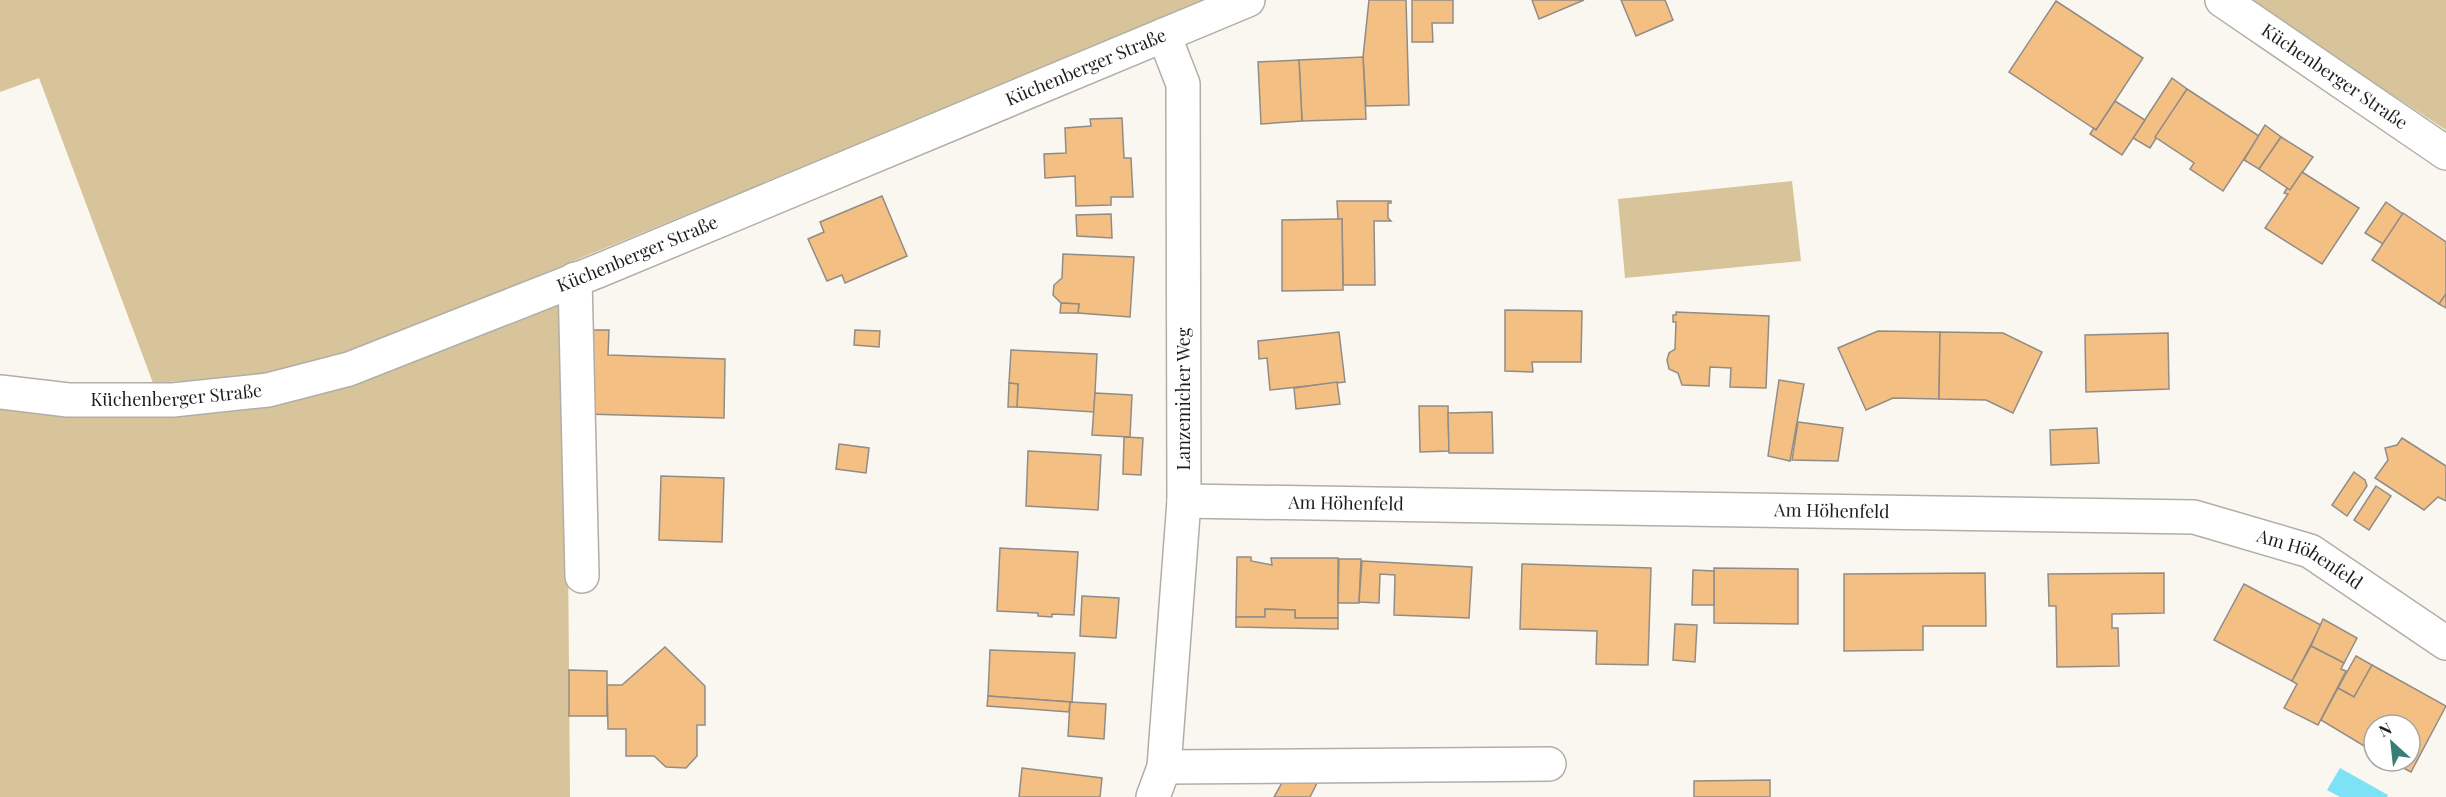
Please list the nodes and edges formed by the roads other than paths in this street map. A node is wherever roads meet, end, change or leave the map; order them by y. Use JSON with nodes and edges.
{"nodes":[{"id":1,"x":1248,"y":0,"type":"edge"},
{"id":2,"x":2222,"y":0,"type":"edge"},
{"id":3,"x":1164,"y":34,"type":"junction"},
{"id":4,"x":2446,"y":153,"type":"edge"},
{"id":5,"x":574,"y":279,"type":"junction"},
{"id":6,"x":0,"y":393,"type":"edge"},
{"id":7,"x":1184,"y":501,"type":"junction"},
{"id":8,"x":582,"y":576,"type":"dead end"},
{"id":9,"x":2446,"y":643,"type":"edge"},
{"id":10,"x":1549,"y":764,"type":"dead end"},
{"id":11,"x":1164,"y":767,"type":"junction"},
{"id":12,"x":1153,"y":797,"type":"edge"}],
"edges":[{"from":1,"to":3,"type":"street","name":"Küchenberger Straße"},
{"from":2,"to":4,"type":"street","name":"Küchenberger Straße"},
{"from":3,"to":5,"type":"street","name":"Küchenberger Straße"},
{"from":3,"to":7,"type":"street","name":"Lanzemicher Weg"},
{"from":5,"to":6,"type":"street","name":"Küchenberger Straße"},
{"from":5,"to":8,"type":"street"},
{"from":7,"to":9,"type":"street","name":"Am Höhenfeld"},
{"from":7,"to":11,"type":"street","name":"Lanzemicher Weg"},
{"from":10,"to":11,"type":"street"},
{"from":11,"to":12,"type":"street","name":"Lanzemicher Weg"}]}
